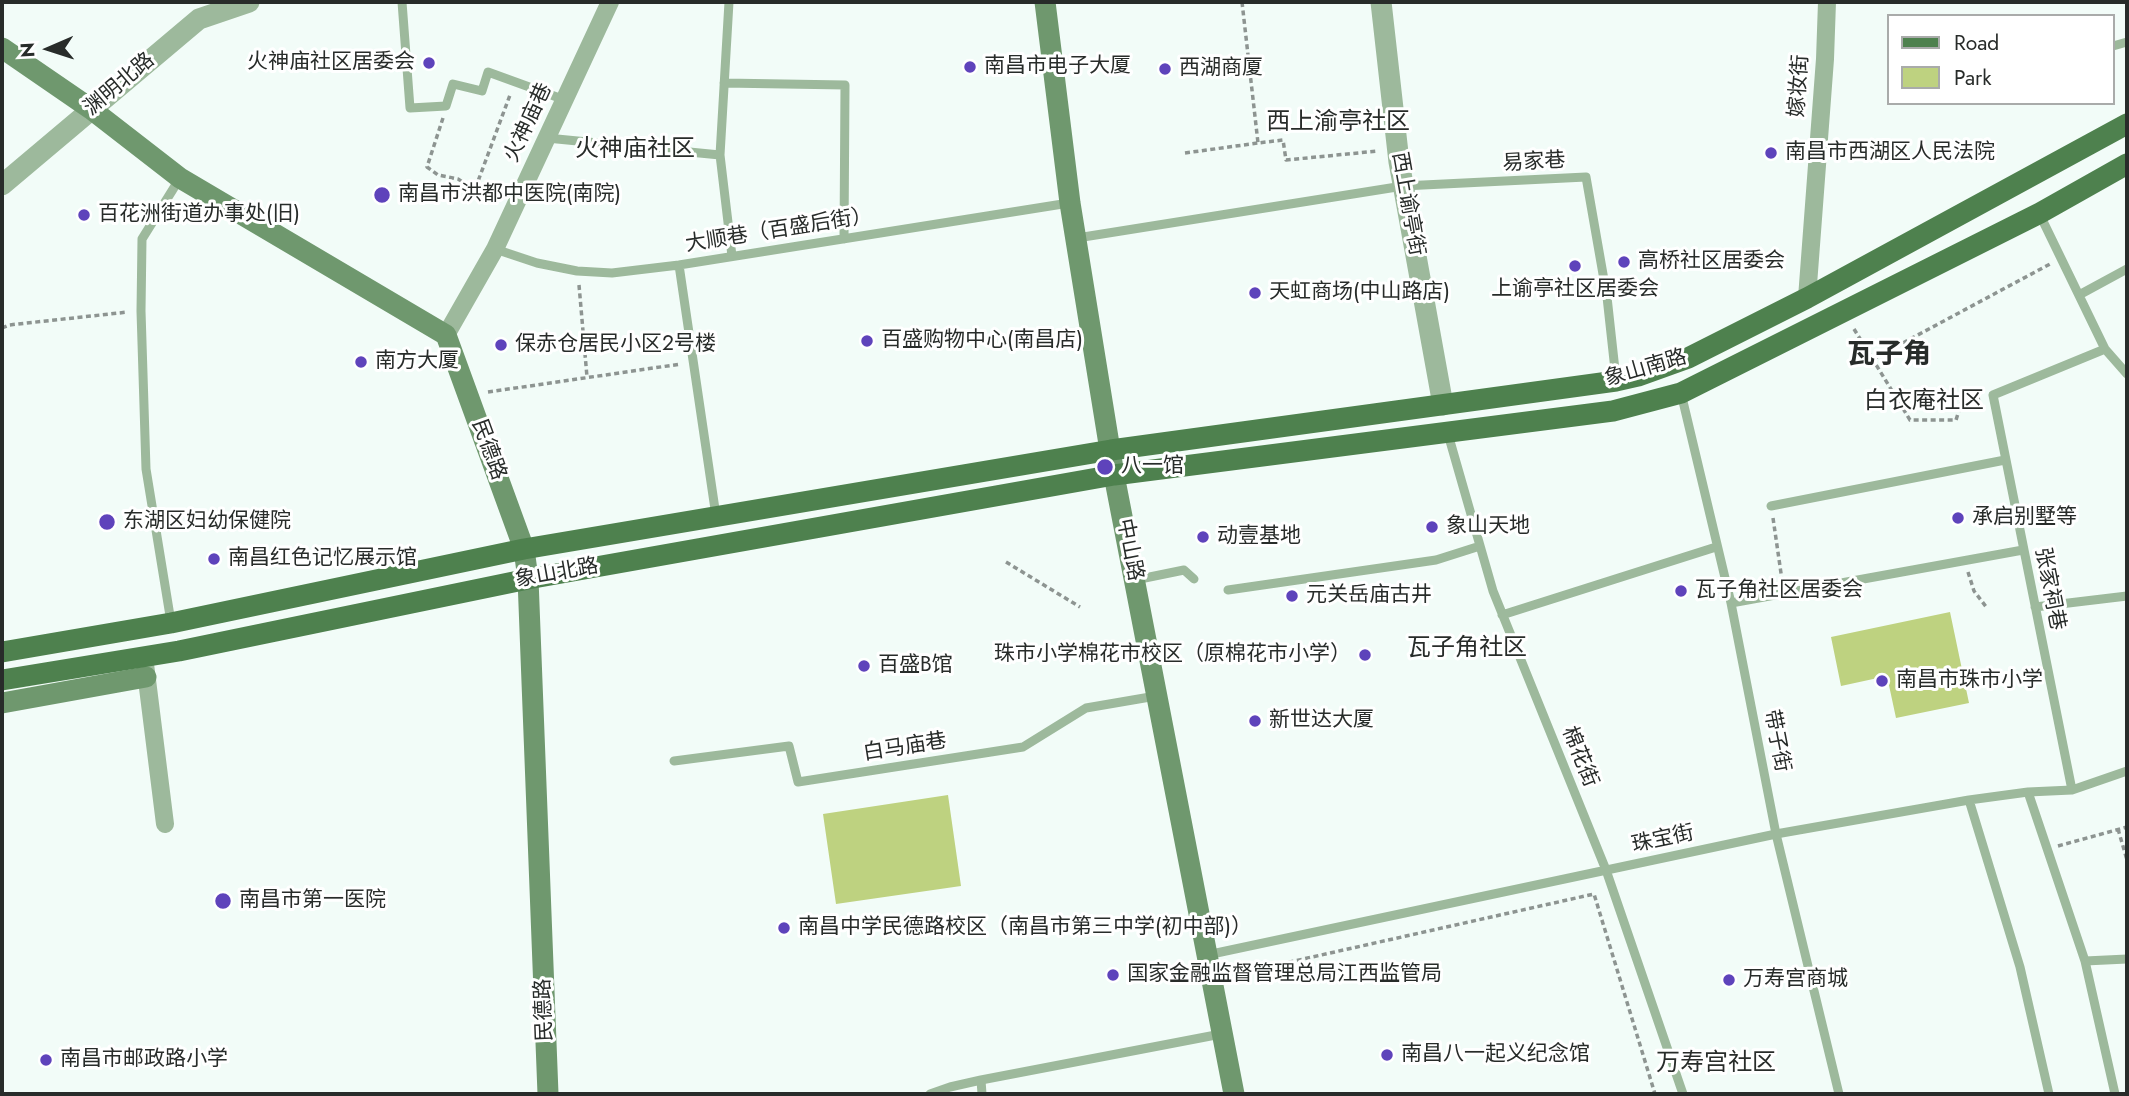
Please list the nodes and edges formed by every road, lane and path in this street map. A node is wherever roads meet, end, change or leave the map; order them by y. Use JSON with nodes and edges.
{"nodes":[{"id":1,"x":249,"y":2,"type":"edge"},
{"id":2,"x":402,"y":2,"type":"edge"},
{"id":3,"x":610,"y":2,"type":"edge"},
{"id":4,"x":729,"y":2,"type":"edge"},
{"id":5,"x":1045,"y":2,"type":"edge"},
{"id":6,"x":1242,"y":2,"type":"edge"},
{"id":7,"x":1381,"y":2,"type":"edge"},
{"id":8,"x":1827,"y":2,"type":"edge"},
{"id":9,"x":2,"y":48,"type":"edge"},
{"id":10,"x":516,"y":82,"type":"junction"},
{"id":11,"x":724,"y":83,"type":"junction"},
{"id":12,"x":565,"y":100,"type":"junction"},
{"id":13,"x":446,"y":106,"type":"junction"},
{"id":14,"x":91,"y":109,"type":"junction"},
{"id":15,"x":2127,"y":124,"type":"edge"},
{"id":16,"x":547,"y":138,"type":"junction"},
{"id":17,"x":1258,"y":143,"type":"junction"},
{"id":18,"x":1398,"y":149,"type":"junction"},
{"id":19,"x":1185,"y":153,"type":"dead end"},
{"id":20,"x":720,"y":155,"type":"junction"},
{"id":21,"x":2127,"y":164,"type":"edge"},
{"id":22,"x":180,"y":178,"type":"junction"},
{"id":23,"x":2,"y":185,"type":"edge"},
{"id":24,"x":1403,"y":187,"type":"junction"},
{"id":25,"x":1070,"y":203,"type":"junction"},
{"id":26,"x":2040,"y":213,"type":"junction"},
{"id":27,"x":844,"y":239,"type":"junction"},
{"id":28,"x":1076,"y":239,"type":"junction"},
{"id":29,"x":495,"y":249,"type":"junction"},
{"id":30,"x":732,"y":256,"type":"junction"},
{"id":31,"x":2062,"y":258,"type":"junction"},
{"id":32,"x":679,"y":265,"type":"junction"},
{"id":33,"x":2127,"y":268,"type":"edge"},
{"id":34,"x":578,"y":271,"type":"junction"},
{"id":35,"x":2079,"y":295,"type":"junction"},
{"id":36,"x":1807,"y":298,"type":"junction"},
{"id":37,"x":141,"y":311,"type":"junction"},
{"id":38,"x":1843,"y":312,"type":"junction"},
{"id":39,"x":2,"y":328,"type":"edge"},
{"id":40,"x":446,"y":335,"type":"junction"},
{"id":41,"x":2105,"y":349,"type":"junction"},
{"id":42,"x":1872,"y":359,"type":"junction"},
{"id":43,"x":694,"y":362,"type":"junction"},
{"id":44,"x":2127,"y":373,"type":"edge"},
{"id":45,"x":587,"y":377,"type":"junction"},
{"id":46,"x":1616,"y":381,"type":"junction"},
{"id":47,"x":1681,"y":393,"type":"junction"},
{"id":48,"x":1993,"y":395,"type":"junction"},
{"id":49,"x":468,"y":396,"type":"junction"},
{"id":50,"x":1443,"y":405,"type":"junction"},
{"id":51,"x":1448,"y":432,"type":"junction"},
{"id":52,"x":1111,"y":450,"type":"junction"},
{"id":53,"x":2006,"y":460,"type":"junction"},
{"id":54,"x":1114,"y":475,"type":"junction"},
{"id":55,"x":1771,"y":506,"type":"joint"},
{"id":56,"x":716,"y":517,"type":"junction"},
{"id":57,"x":1480,"y":545,"type":"junction"},
{"id":58,"x":1716,"y":547,"type":"junction"},
{"id":59,"x":524,"y":549,"type":"junction"},
{"id":60,"x":2023,"y":550,"type":"junction"},
{"id":61,"x":1965,"y":560,"type":"junction"},
{"id":62,"x":1006,"y":562,"type":"dead end"},
{"id":63,"x":528,"y":579,"type":"junction"},
{"id":64,"x":1194,"y":579,"type":"dead end"},
{"id":65,"x":1135,"y":580,"type":"junction"},
{"id":66,"x":1228,"y":590,"type":"dead end"},
{"id":67,"x":1784,"y":593,"type":"junction"},
{"id":68,"x":2127,"y":596,"type":"edge"},
{"id":69,"x":1731,"y":603,"type":"junction"},
{"id":70,"x":1080,"y":607,"type":"dead end"},
{"id":71,"x":2035,"y":607,"type":"junction"},
{"id":72,"x":1987,"y":608,"type":"dead end"},
{"id":73,"x":1502,"y":615,"type":"junction"},
{"id":74,"x":171,"y":623,"type":"junction"},
{"id":75,"x":2,"y":653,"type":"edge"},
{"id":76,"x":145,"y":667,"type":"junction"},
{"id":77,"x":2,"y":680,"type":"edge"},
{"id":78,"x":1157,"y":696,"type":"junction"},
{"id":79,"x":2,"y":703,"type":"edge"},
{"id":80,"x":674,"y":761,"type":"dead end"},
{"id":81,"x":2127,"y":771,"type":"edge"},
{"id":82,"x":2072,"y":790,"type":"junction"},
{"id":83,"x":2028,"y":792,"type":"junction"},
{"id":84,"x":1969,"y":800,"type":"junction"},
{"id":85,"x":165,"y":824,"type":"dead end"},
{"id":86,"x":2127,"y":827,"type":"edge"},
{"id":87,"x":2119,"y":829,"type":"junction"},
{"id":88,"x":1776,"y":834,"type":"junction"},
{"id":89,"x":2047,"y":849,"type":"junction"},
{"id":90,"x":2127,"y":860,"type":"edge"},
{"id":91,"x":1606,"y":870,"type":"junction"},
{"id":92,"x":1207,"y":955,"type":"junction"},
{"id":93,"x":2127,"y":959,"type":"edge"},
{"id":94,"x":2085,"y":961,"type":"junction"},
{"id":95,"x":1272,"y":966,"type":"dead end"},
{"id":96,"x":1223,"y":1033,"type":"junction"},
{"id":97,"x":981,"y":1080,"type":"junction"},
{"id":98,"x":548,"y":1094,"type":"edge"},
{"id":99,"x":930,"y":1094,"type":"edge"},
{"id":100,"x":982,"y":1094,"type":"edge"},
{"id":101,"x":1234,"y":1094,"type":"edge"},
{"id":102,"x":1655,"y":1094,"type":"edge"},
{"id":103,"x":1683,"y":1094,"type":"edge"},
{"id":104,"x":1839,"y":1094,"type":"edge"},
{"id":105,"x":2049,"y":1094,"type":"edge"},
{"id":106,"x":2115,"y":1094,"type":"edge"}],
"edges":[{"from":1,"to":14,"type":"street","name":"渊明北路"},
{"from":2,"to":13,"type":"lane"},
{"from":3,"to":12,"type":"street","name":"火神庙巷"},
{"from":4,"to":11,"type":"lane"},
{"from":5,"to":25,"type":"main road","name":"中山路"},
{"from":6,"to":17,"type":"path"},
{"from":7,"to":18,"type":"street","name":"西上谕亭街"},
{"from":8,"to":36,"type":"street","name":"嫁妆街"},
{"from":9,"to":14,"type":"main road"},
{"from":10,"to":12,"type":"lane"},
{"from":10,"to":13,"type":"lane"},
{"from":10,"to":13,"type":"path"},
{"from":11,"to":20,"type":"lane"},
{"from":11,"to":27,"type":"lane"},
{"from":12,"to":16,"type":"street","name":"火神庙巷"},
{"from":14,"to":22,"type":"main road"},
{"from":14,"to":23,"type":"street","name":"渊明北路"},
{"from":15,"to":36,"type":"main road","name":"象山南路"},
{"from":16,"to":20,"type":"lane"},
{"from":16,"to":29,"type":"street","name":"火神庙巷"},
{"from":17,"to":18,"type":"path"},
{"from":17,"to":19,"type":"path"},
{"from":18,"to":24,"type":"street","name":"西上谕亭街"},
{"from":20,"to":30,"type":"lane"},
{"from":21,"to":26,"type":"main road","name":"象山南路"},
{"from":22,"to":37,"type":"lane"},
{"from":22,"to":40,"type":"main road"},
{"from":24,"to":28,"type":"lane"},
{"from":24,"to":46,"type":"lane","name":"易家巷"},
{"from":24,"to":50,"type":"street","name":"西上谕亭街"},
{"from":25,"to":27,"type":"lane","name":"大顺巷（百盛后街）"},
{"from":25,"to":28,"type":"main road","name":"中山路"},
{"from":26,"to":31,"type":"lane"},
{"from":26,"to":38,"type":"main road","name":"象山南路"},
{"from":27,"to":30,"type":"lane","name":"大顺巷（百盛后街）"},
{"from":28,"to":52,"type":"main road","name":"中山路"},
{"from":29,"to":34,"type":"lane","name":"大顺巷（百盛后街）"},
{"from":29,"to":40,"type":"street","name":"火神庙巷"},
{"from":30,"to":32,"type":"lane","name":"大顺巷（百盛后街）"},
{"from":31,"to":35,"type":"lane"},
{"from":31,"to":42,"type":"path"},
{"from":32,"to":34,"type":"lane","name":"大顺巷（百盛后街）"},
{"from":32,"to":43,"type":"lane"},
{"from":33,"to":35,"type":"lane"},
{"from":34,"to":45,"type":"path"},
{"from":35,"to":41,"type":"lane"},
{"from":36,"to":46,"type":"main road","name":"象山南路"},
{"from":37,"to":39,"type":"path"},
{"from":37,"to":74,"type":"lane"},
{"from":38,"to":42,"type":"path"},
{"from":38,"to":47,"type":"main road","name":"象山南路"},
{"from":40,"to":49,"type":"main road","name":"民德路"},
{"from":41,"to":44,"type":"lane"},
{"from":41,"to":48,"type":"lane"},
{"from":42,"to":48,"type":"path"},
{"from":43,"to":45,"type":"path"},
{"from":43,"to":56,"type":"lane"},
{"from":45,"to":49,"type":"path"},
{"from":46,"to":50,"type":"main road","name":"象山南路"},
{"from":47,"to":51,"type":"main road","name":"象山南路"},
{"from":47,"to":58,"type":"lane","name":"带子街"},
{"from":48,"to":53,"type":"lane","name":"张家祠巷"},
{"from":49,"to":59,"type":"main road","name":"民德路"},
{"from":50,"to":52,"type":"main road","name":"象山南路"},
{"from":51,"to":54,"type":"main road","name":"象山南路"},
{"from":51,"to":57,"type":"lane","name":"棉花街"},
{"from":52,"to":54,"type":"main road","name":"中山路"},
{"from":52,"to":56,"type":"main road","name":"象山北路"},
{"from":53,"to":55,"type":"lane"},
{"from":53,"to":60,"type":"lane","name":"张家祠巷"},
{"from":54,"to":63,"type":"main road","name":"象山北路"},
{"from":54,"to":65,"type":"main road","name":"中山路"},
{"from":55,"to":67,"type":"path"},
{"from":56,"to":59,"type":"main road","name":"象山北路"},
{"from":57,"to":66,"type":"lane"},
{"from":57,"to":73,"type":"lane","name":"棉花街"},
{"from":58,"to":69,"type":"lane","name":"带子街"},
{"from":58,"to":73,"type":"lane"},
{"from":59,"to":63,"type":"main road","name":"民德路"},
{"from":59,"to":74,"type":"main road","name":"象山北路"},
{"from":60,"to":61,"type":"lane"},
{"from":60,"to":71,"type":"lane","name":"张家祠巷"},
{"from":61,"to":67,"type":"lane"},
{"from":61,"to":72,"type":"path"},
{"from":62,"to":70,"type":"path"},
{"from":63,"to":76,"type":"main road","name":"象山北路"},
{"from":63,"to":98,"type":"main road","name":"民德路"},
{"from":64,"to":65,"type":"lane"},
{"from":65,"to":78,"type":"main road","name":"中山路"},
{"from":67,"to":69,"type":"lane"},
{"from":68,"to":71,"type":"lane"},
{"from":69,"to":88,"type":"lane","name":"带子街"},
{"from":71,"to":82,"type":"lane","name":"张家祠巷"},
{"from":73,"to":91,"type":"lane","name":"棉花街"},
{"from":74,"to":75,"type":"main road","name":"象山北路"},
{"from":76,"to":77,"type":"main road","name":"象山北路"},
{"from":76,"to":79,"type":"main road"},
{"from":76,"to":85,"type":"street"},
{"from":78,"to":80,"type":"lane","name":"白马庙巷"},
{"from":78,"to":92,"type":"main road","name":"中山路"},
{"from":81,"to":82,"type":"lane","name":"珠宝街"},
{"from":82,"to":83,"type":"lane","name":"珠宝街"},
{"from":83,"to":84,"type":"lane","name":"珠宝街"},
{"from":83,"to":89,"type":"lane"},
{"from":84,"to":88,"type":"lane","name":"珠宝街"},
{"from":84,"to":105,"type":"lane"},
{"from":86,"to":87,"type":"path"},
{"from":87,"to":89,"type":"path"},
{"from":87,"to":90,"type":"path"},
{"from":88,"to":91,"type":"lane","name":"珠宝街"},
{"from":88,"to":104,"type":"lane","name":"带子街"},
{"from":89,"to":94,"type":"lane"},
{"from":91,"to":92,"type":"lane","name":"珠宝街"},
{"from":91,"to":103,"type":"lane","name":"棉花街"},
{"from":92,"to":96,"type":"main road","name":"中山路"},
{"from":93,"to":94,"type":"lane"},
{"from":94,"to":106,"type":"lane"},
{"from":95,"to":102,"type":"path"},
{"from":96,"to":97,"type":"lane"},
{"from":96,"to":101,"type":"main road","name":"中山路"},
{"from":97,"to":99,"type":"lane"},
{"from":97,"to":100,"type":"lane"}]}
